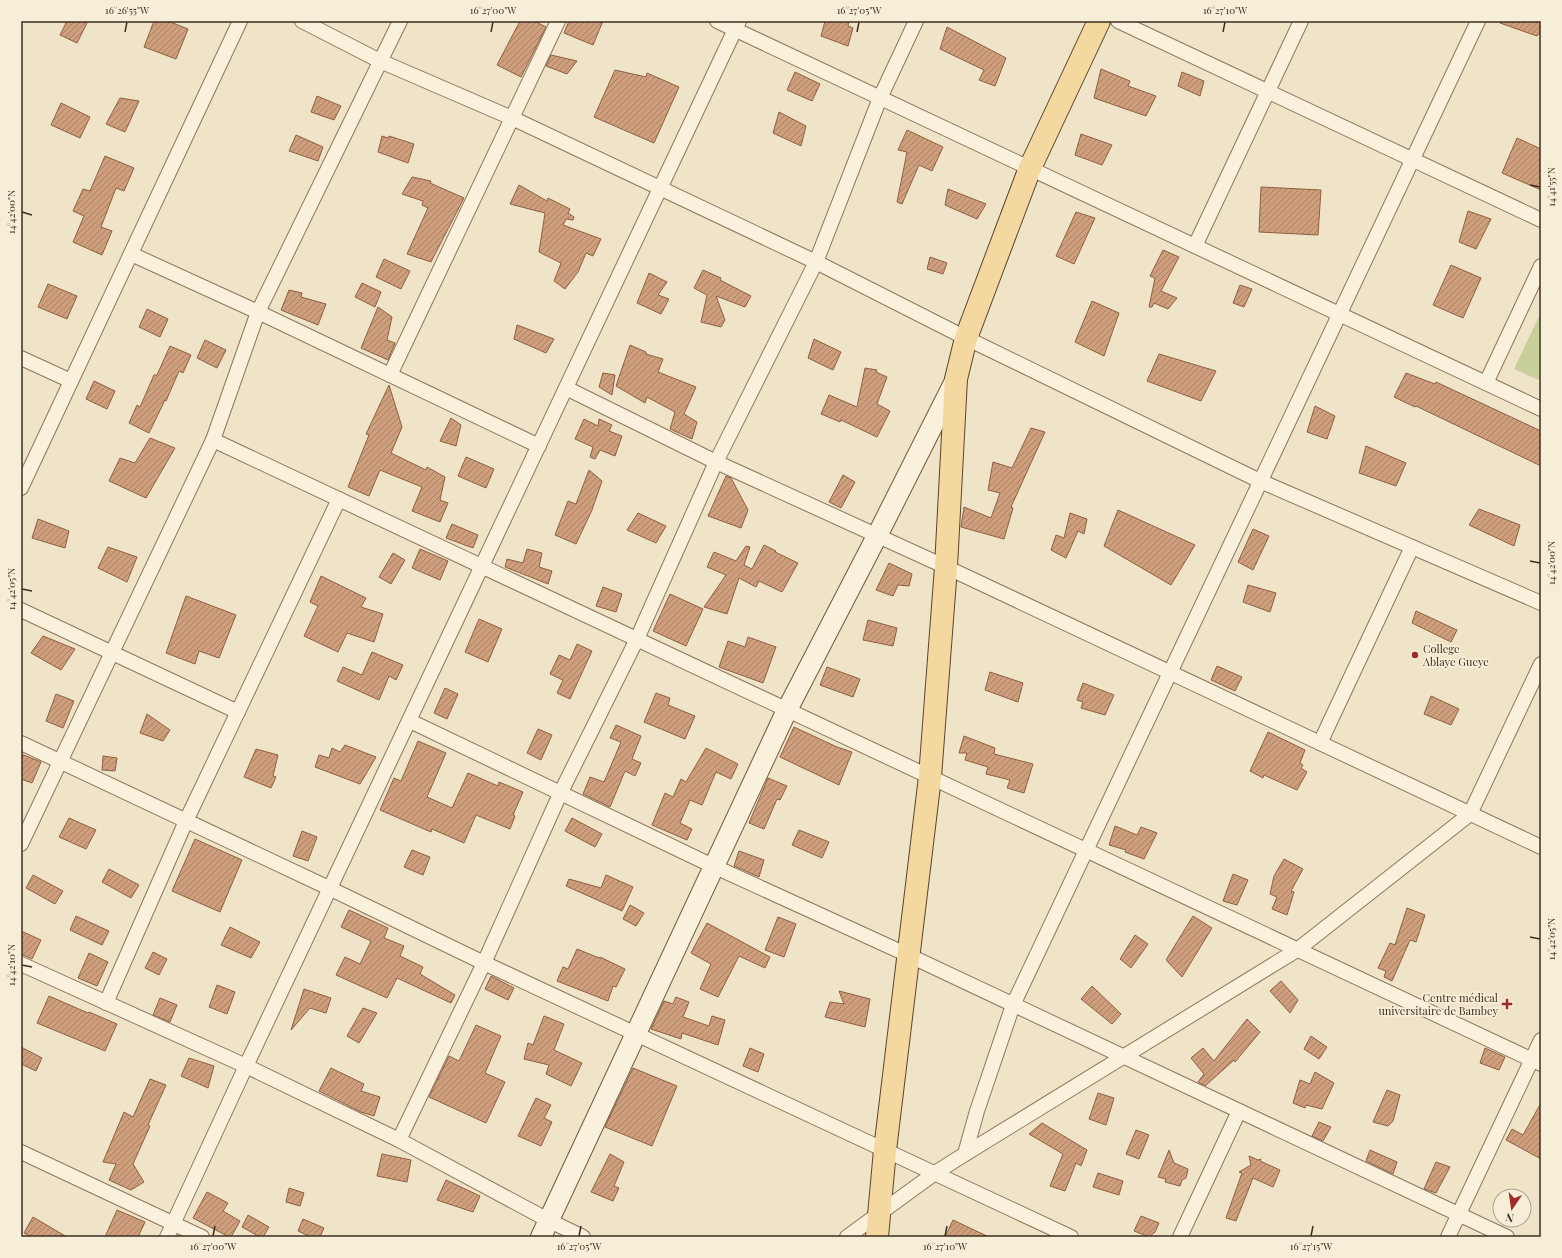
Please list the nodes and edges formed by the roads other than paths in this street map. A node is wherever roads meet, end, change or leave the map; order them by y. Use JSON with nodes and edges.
{"nodes":[{"id":1,"x":240,"y":21,"type":"edge"},
{"id":2,"x":302,"y":21,"type":"edge"},
{"id":3,"x":400,"y":21,"type":"edge"},
{"id":4,"x":558,"y":21,"type":"edge"},
{"id":5,"x":717,"y":21,"type":"edge"},
{"id":6,"x":916,"y":21,"type":"edge"},
{"id":7,"x":1099,"y":21,"type":"edge"},
{"id":8,"x":1118,"y":21,"type":"edge"},
{"id":9,"x":1301,"y":21,"type":"edge"},
{"id":10,"x":1478,"y":21,"type":"edge"},
{"id":11,"x":737,"y":25,"type":"edge"},
{"id":12,"x":380,"y":61,"type":"junction"},
{"id":13,"x":1268,"y":91,"type":"junction"},
{"id":14,"x":880,"y":98,"type":"junction"},
{"id":15,"x":512,"y":118,"type":"junction"},
{"id":16,"x":1413,"y":159,"type":"junction"},
{"id":17,"x":1030,"y":168,"type":"junction"},
{"id":18,"x":661,"y":188,"type":"junction"},
{"id":19,"x":1541,"y":220,"type":"edge"},
{"id":20,"x":1195,"y":246,"type":"junction"},
{"id":21,"x":131,"y":254,"type":"junction"},
{"id":22,"x":816,"y":262,"type":"junction"},
{"id":23,"x":1541,"y":266,"type":"edge"},
{"id":24,"x":258,"y":312,"type":"junction"},
{"id":25,"x":1340,"y":314,"type":"junction"},
{"id":26,"x":966,"y":338,"type":"junction"},
{"id":27,"x":21,"y":358,"type":"edge"},
{"id":28,"x":390,"y":375,"type":"junction"},
{"id":29,"x":956,"y":379,"type":"junction"},
{"id":30,"x":71,"y":381,"type":"junction"},
{"id":31,"x":1486,"y":383,"type":"junction"},
{"id":32,"x":566,"y":388,"type":"junction"},
{"id":33,"x":1541,"y":409,"type":"edge"},
{"id":34,"x":213,"y":440,"type":"junction"},
{"id":35,"x":539,"y":446,"type":"junction"},
{"id":36,"x":716,"y":462,"type":"junction"},
{"id":37,"x":1260,"y":481,"type":"junction"},
{"id":38,"x":21,"y":488,"type":"edge"},
{"id":39,"x":339,"y":499,"type":"junction"},
{"id":40,"x":877,"y":536,"type":"junction"},
{"id":41,"x":1412,"y":547,"type":"junction"},
{"id":42,"x":482,"y":566,"type":"junction"},
{"id":43,"x":946,"y":567,"type":"junction"},
{"id":44,"x":1541,"y":603,"type":"edge"},
{"id":45,"x":21,"y":610,"type":"edge"},
{"id":46,"x":637,"y":639,"type":"junction"},
{"id":47,"x":112,"y":653,"type":"junction"},
{"id":48,"x":1541,"y":664,"type":"edge"},
{"id":49,"x":1170,"y":672,"type":"junction"},
{"id":50,"x":787,"y":710,"type":"junction"},
{"id":51,"x":238,"y":712,"type":"junction"},
{"id":52,"x":410,"y":721,"type":"junction"},
{"id":53,"x":21,"y":743,"type":"edge"},
{"id":54,"x":1320,"y":743,"type":"junction"},
{"id":55,"x":60,"y":762,"type":"junction"},
{"id":56,"x":930,"y":776,"type":"junction"},
{"id":57,"x":560,"y":794,"type":"junction"},
{"id":58,"x":1470,"y":814,"type":"junction"},
{"id":59,"x":186,"y":821,"type":"junction"},
{"id":60,"x":21,"y":844,"type":"edge"},
{"id":61,"x":1541,"y":847,"type":"edge"},
{"id":62,"x":1086,"y":850,"type":"junction"},
{"id":63,"x":713,"y":866,"type":"junction"},
{"id":64,"x":331,"y":889,"type":"junction"},
{"id":65,"x":1297,"y":950,"type":"junction"},
{"id":66,"x":908,"y":955,"type":"junction"},
{"id":67,"x":21,"y":964,"type":"edge"},
{"id":68,"x":484,"y":964,"type":"junction"},
{"id":69,"x":106,"y":1003,"type":"junction"},
{"id":70,"x":1013,"y":1005,"type":"junction"},
{"id":71,"x":635,"y":1033,"type":"junction"},
{"id":72,"x":1541,"y":1040,"type":"edge"},
{"id":73,"x":1123,"y":1056,"type":"junction"},
{"id":74,"x":1536,"y":1062,"type":"edge"},
{"id":75,"x":246,"y":1066,"type":"junction"},
{"id":76,"x":1239,"y":1111,"type":"junction"},
{"id":77,"x":398,"y":1140,"type":"junction"},
{"id":78,"x":885,"y":1150,"type":"junction"},
{"id":79,"x":21,"y":1152,"type":"edge"},
{"id":80,"x":965,"y":1154,"type":"junction"},
{"id":81,"x":935,"y":1173,"type":"junction"},
{"id":82,"x":1459,"y":1214,"type":"junction"},
{"id":83,"x":879,"y":1215,"type":"junction"},
{"id":84,"x":173,"y":1224,"type":"junction"},
{"id":85,"x":545,"y":1229,"type":"edge"},
{"id":86,"x":167,"y":1237,"type":"edge"},
{"id":87,"x":202,"y":1237,"type":"edge"},
{"id":88,"x":583,"y":1237,"type":"edge"},
{"id":89,"x":847,"y":1237,"type":"edge"},
{"id":90,"x":877,"y":1237,"type":"edge"},
{"id":91,"x":1071,"y":1237,"type":"edge"},
{"id":92,"x":1180,"y":1237,"type":"edge"},
{"id":93,"x":1448,"y":1237,"type":"edge"},
{"id":94,"x":1507,"y":1237,"type":"edge"}],
"edges":[{"from":1,"to":21,"type":"street"},
{"from":2,"to":12,"type":"street"},
{"from":3,"to":12,"type":"street"},
{"from":4,"to":15,"type":"street"},
{"from":5,"to":11,"type":"street"},
{"from":6,"to":14,"type":"street"},
{"from":7,"to":17,"type":"main road"},
{"from":8,"to":13,"type":"street"},
{"from":9,"to":13,"type":"street"},
{"from":10,"to":16,"type":"street"},
{"from":11,"to":14,"type":"street"},
{"from":11,"to":18,"type":"street"},
{"from":12,"to":15,"type":"street"},
{"from":12,"to":24,"type":"street"},
{"from":13,"to":16,"type":"street"},
{"from":13,"to":20,"type":"street"},
{"from":14,"to":17,"type":"street"},
{"from":14,"to":22,"type":"street"},
{"from":15,"to":18,"type":"street"},
{"from":15,"to":28,"type":"street"},
{"from":16,"to":19,"type":"street"},
{"from":16,"to":25,"type":"street"},
{"from":17,"to":20,"type":"street"},
{"from":17,"to":26,"type":"main road"},
{"from":18,"to":22,"type":"street"},
{"from":18,"to":32,"type":"street"},
{"from":20,"to":25,"type":"street"},
{"from":21,"to":24,"type":"street"},
{"from":21,"to":30,"type":"street"},
{"from":22,"to":26,"type":"street"},
{"from":22,"to":36,"type":"street"},
{"from":23,"to":31,"type":"street"},
{"from":24,"to":28,"type":"street"},
{"from":24,"to":34,"type":"street"},
{"from":25,"to":31,"type":"street"},
{"from":25,"to":37,"type":"street"},
{"from":26,"to":29,"type":"main road"},
{"from":26,"to":37,"type":"street"},
{"from":27,"to":30,"type":"street"},
{"from":28,"to":35,"type":"street"},
{"from":29,"to":40,"type":"main road"},
{"from":29,"to":43,"type":"main road"},
{"from":30,"to":38,"type":"street"},
{"from":31,"to":33,"type":"street"},
{"from":32,"to":35,"type":"street"},
{"from":32,"to":36,"type":"street"},
{"from":34,"to":39,"type":"street"},
{"from":34,"to":47,"type":"street"},
{"from":35,"to":42,"type":"street"},
{"from":36,"to":40,"type":"street"},
{"from":36,"to":46,"type":"street"},
{"from":37,"to":41,"type":"street"},
{"from":37,"to":49,"type":"street"},
{"from":39,"to":42,"type":"street"},
{"from":39,"to":51,"type":"street"},
{"from":40,"to":43,"type":"street"},
{"from":40,"to":50,"type":"main road"},
{"from":41,"to":44,"type":"street"},
{"from":41,"to":54,"type":"street"},
{"from":42,"to":46,"type":"street"},
{"from":42,"to":52,"type":"street"},
{"from":43,"to":49,"type":"street"},
{"from":43,"to":56,"type":"main road"},
{"from":45,"to":47,"type":"street"},
{"from":46,"to":50,"type":"street"},
{"from":46,"to":57,"type":"street"},
{"from":47,"to":51,"type":"street"},
{"from":47,"to":55,"type":"street"},
{"from":48,"to":58,"type":"street"},
{"from":49,"to":54,"type":"street"},
{"from":49,"to":62,"type":"street"},
{"from":50,"to":56,"type":"street"},
{"from":50,"to":63,"type":"main road"},
{"from":51,"to":59,"type":"street"},
{"from":52,"to":57,"type":"street"},
{"from":52,"to":64,"type":"street"},
{"from":53,"to":55,"type":"street"},
{"from":54,"to":58,"type":"street"},
{"from":55,"to":59,"type":"street"},
{"from":55,"to":60,"type":"street"},
{"from":56,"to":62,"type":"street"},
{"from":56,"to":66,"type":"main road"},
{"from":57,"to":63,"type":"street"},
{"from":57,"to":68,"type":"street"},
{"from":58,"to":61,"type":"street"},
{"from":58,"to":65,"type":"street"},
{"from":59,"to":64,"type":"street"},
{"from":59,"to":69,"type":"street"},
{"from":62,"to":65,"type":"street"},
{"from":62,"to":70,"type":"street"},
{"from":63,"to":66,"type":"street"},
{"from":63,"to":71,"type":"main road"},
{"from":64,"to":68,"type":"street"},
{"from":64,"to":75,"type":"street"},
{"from":65,"to":73,"type":"street"},
{"from":65,"to":74,"type":"street"},
{"from":66,"to":70,"type":"street"},
{"from":66,"to":78,"type":"main road"},
{"from":67,"to":69,"type":"street"},
{"from":68,"to":71,"type":"street"},
{"from":68,"to":77,"type":"street"},
{"from":69,"to":75,"type":"street"},
{"from":70,"to":73,"type":"street"},
{"from":70,"to":80,"type":"street"},
{"from":71,"to":78,"type":"street"},
{"from":71,"to":85,"type":"main road"},
{"from":72,"to":74,"type":"street"},
{"from":73,"to":76,"type":"street"},
{"from":73,"to":80,"type":"street"},
{"from":74,"to":82,"type":"street"},
{"from":75,"to":77,"type":"street"},
{"from":75,"to":84,"type":"street"},
{"from":76,"to":82,"type":"street"},
{"from":76,"to":92,"type":"street"},
{"from":77,"to":85,"type":"street"},
{"from":78,"to":81,"type":"street"},
{"from":78,"to":83,"type":"main road"},
{"from":79,"to":84,"type":"street"},
{"from":80,"to":81,"type":"street"},
{"from":81,"to":83,"type":"street"},
{"from":81,"to":91,"type":"street"},
{"from":82,"to":93,"type":"street"},
{"from":82,"to":94,"type":"street"},
{"from":83,"to":89,"type":"street"},
{"from":83,"to":90,"type":"main road"},
{"from":84,"to":86,"type":"street"},
{"from":84,"to":87,"type":"street"},
{"from":85,"to":88,"type":"street"}]}
